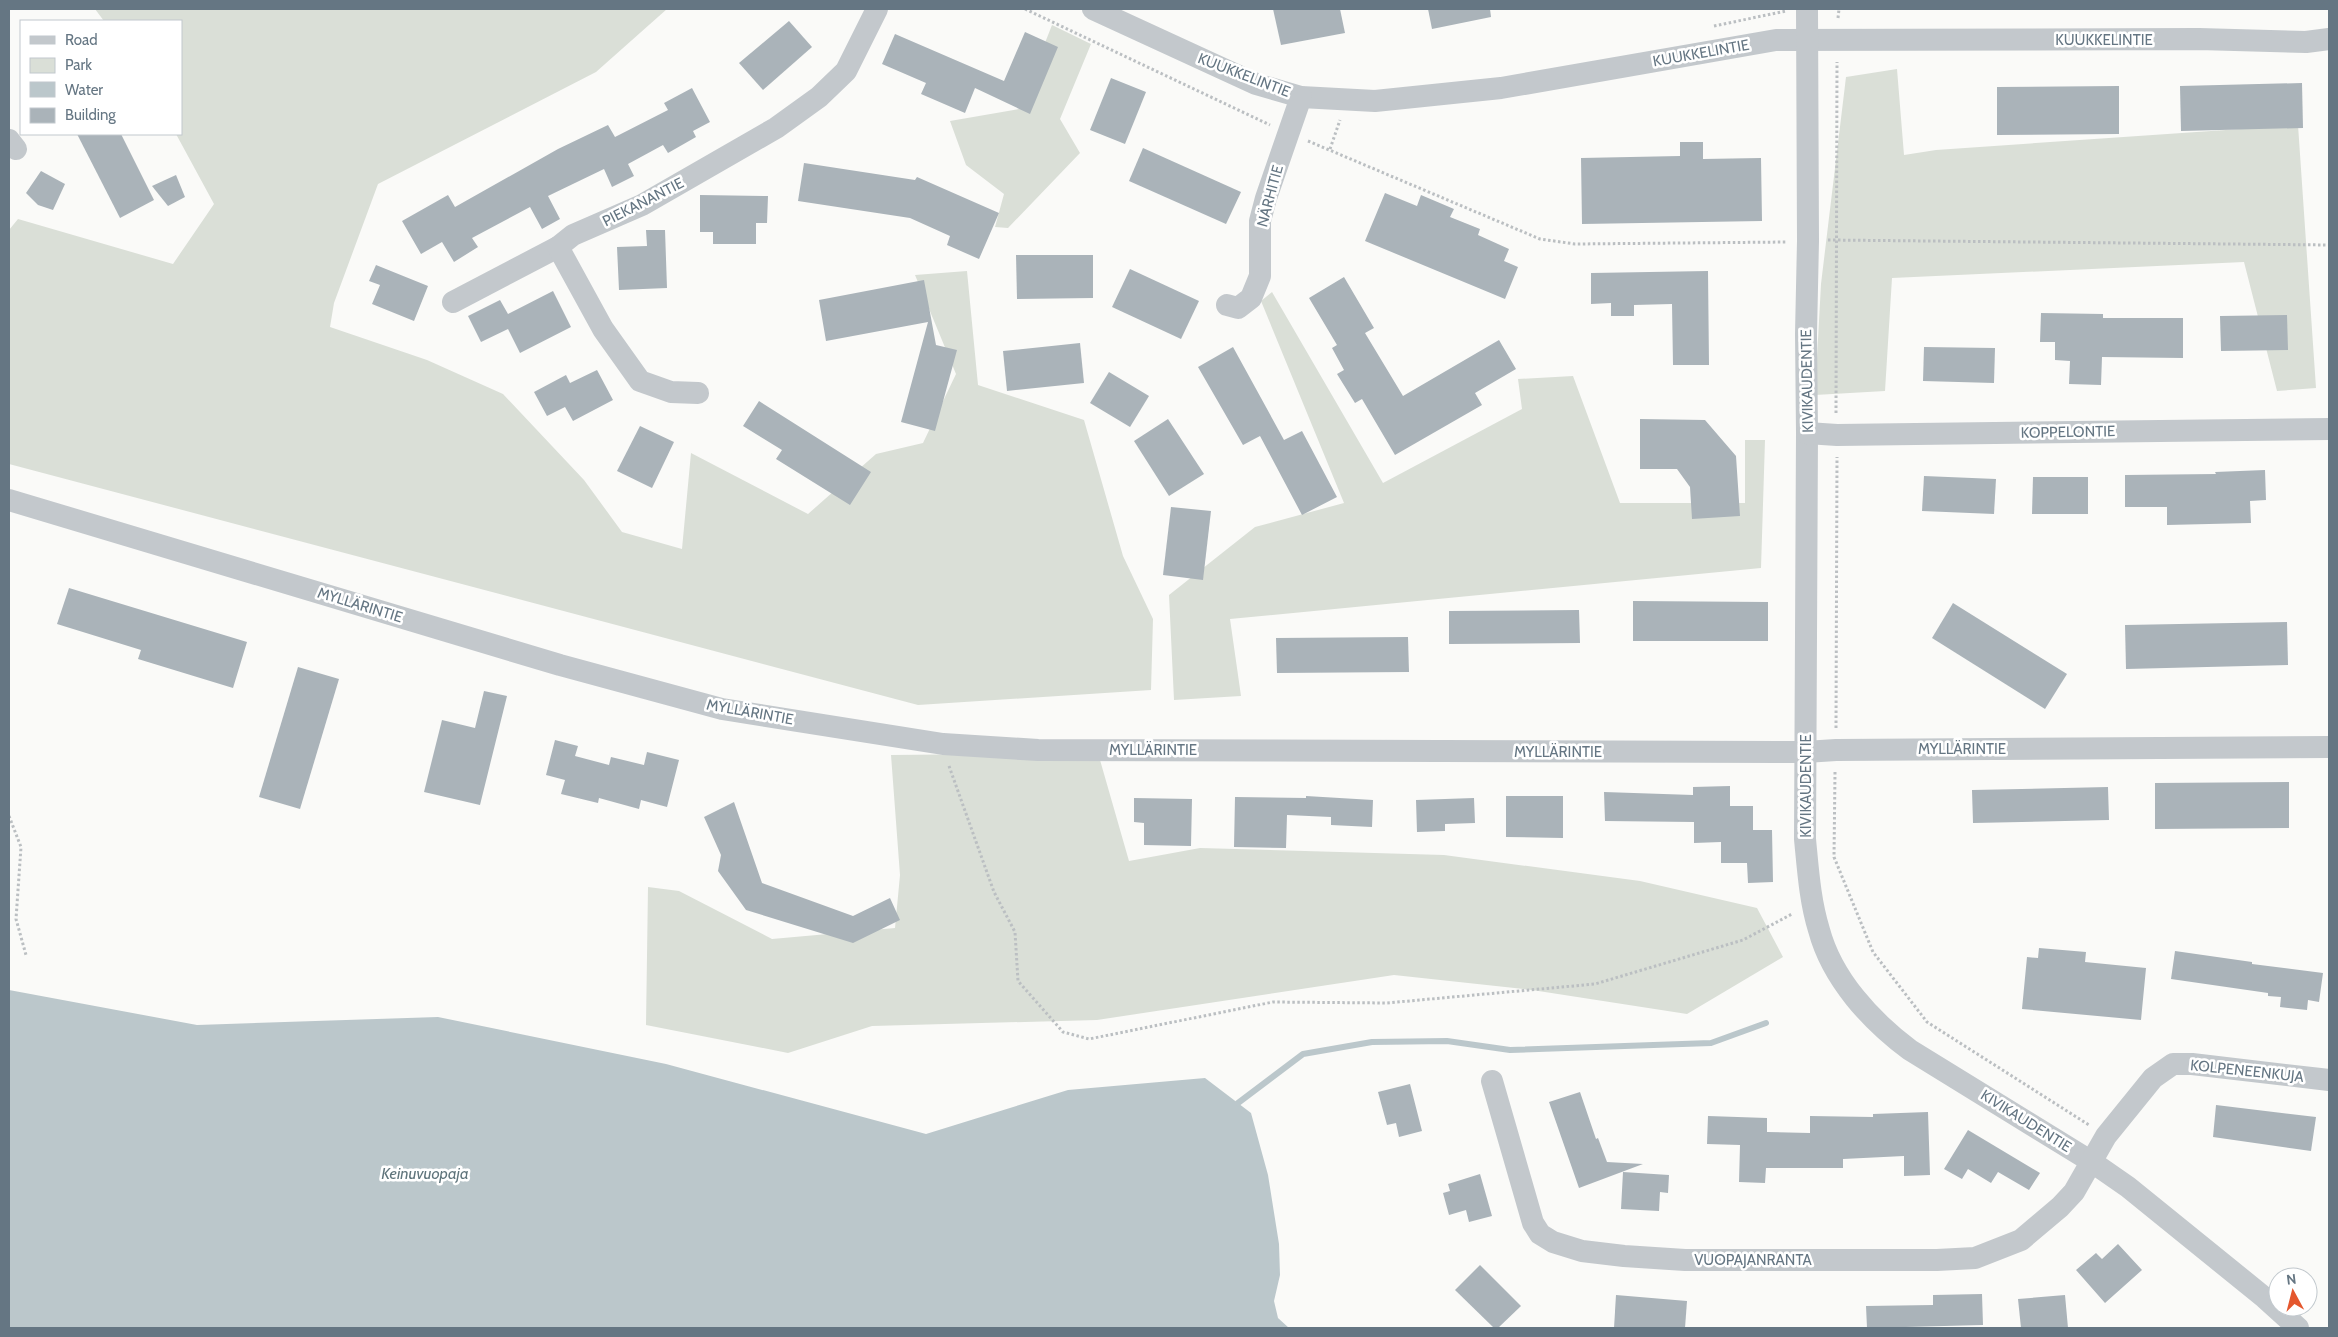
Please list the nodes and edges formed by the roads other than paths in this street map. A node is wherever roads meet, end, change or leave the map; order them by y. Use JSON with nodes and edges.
{"nodes":[{"id":1,"x":877,"y":9,"type":"edge"},
{"id":2,"x":1093,"y":9,"type":"edge"},
{"id":3,"x":1807,"y":9,"type":"edge"},
{"id":4,"x":1806,"y":38,"type":"junction"},
{"id":5,"x":2329,"y":39,"type":"edge"},
{"id":6,"x":1301,"y":97,"type":"junction"},
{"id":7,"x":558,"y":247,"type":"junction"},
{"id":8,"x":453,"y":302,"type":"dead end"},
{"id":9,"x":1227,"y":305,"type":"dead end"},
{"id":10,"x":698,"y":394,"type":"dead end"},
{"id":11,"x":2329,"y":430,"type":"edge"},
{"id":12,"x":1807,"y":433,"type":"junction"},
{"id":13,"x":9,"y":500,"type":"edge"},
{"id":14,"x":2329,"y":747,"type":"edge"},
{"id":15,"x":1805,"y":752,"type":"junction"},
{"id":16,"x":2329,"y":1080,"type":"edge"},
{"id":17,"x":1492,"y":1081,"type":"dead end"},
{"id":18,"x":2092,"y":1162,"type":"junction"},
{"id":19,"x":2298,"y":1328,"type":"edge"}],
"edges":[{"from":1,"to":7,"type":"street","name":"PIEKANANTIE"},
{"from":2,"to":6,"type":"street","name":"KUUKKELINTIE"},
{"from":3,"to":4,"type":"street","name":"KIVIKAUDENTIE"},
{"from":4,"to":5,"type":"street","name":"KUUKKELINTIE"},
{"from":4,"to":6,"type":"street","name":"KUUKKELINTIE"},
{"from":4,"to":12,"type":"street","name":"KIVIKAUDENTIE"},
{"from":6,"to":9,"type":"street","name":"NÄRHITIE"},
{"from":7,"to":8,"type":"street","name":"PIEKANANTIE"},
{"from":7,"to":10,"type":"street"},
{"from":11,"to":12,"type":"street","name":"KOPPELONTIE"},
{"from":12,"to":15,"type":"street","name":"KIVIKAUDENTIE"},
{"from":13,"to":15,"type":"street","name":"MYLLÄRINTIE"},
{"from":14,"to":15,"type":"street","name":"MYLLÄRINTIE"},
{"from":15,"to":18,"type":"street","name":"KIVIKAUDENTIE"},
{"from":16,"to":18,"type":"street","name":"KOLPENEENKUJA"},
{"from":17,"to":18,"type":"street","name":"VUOPAJANRANTA"},
{"from":18,"to":19,"type":"street","name":"KIVIKAUDENTIE"}]}
